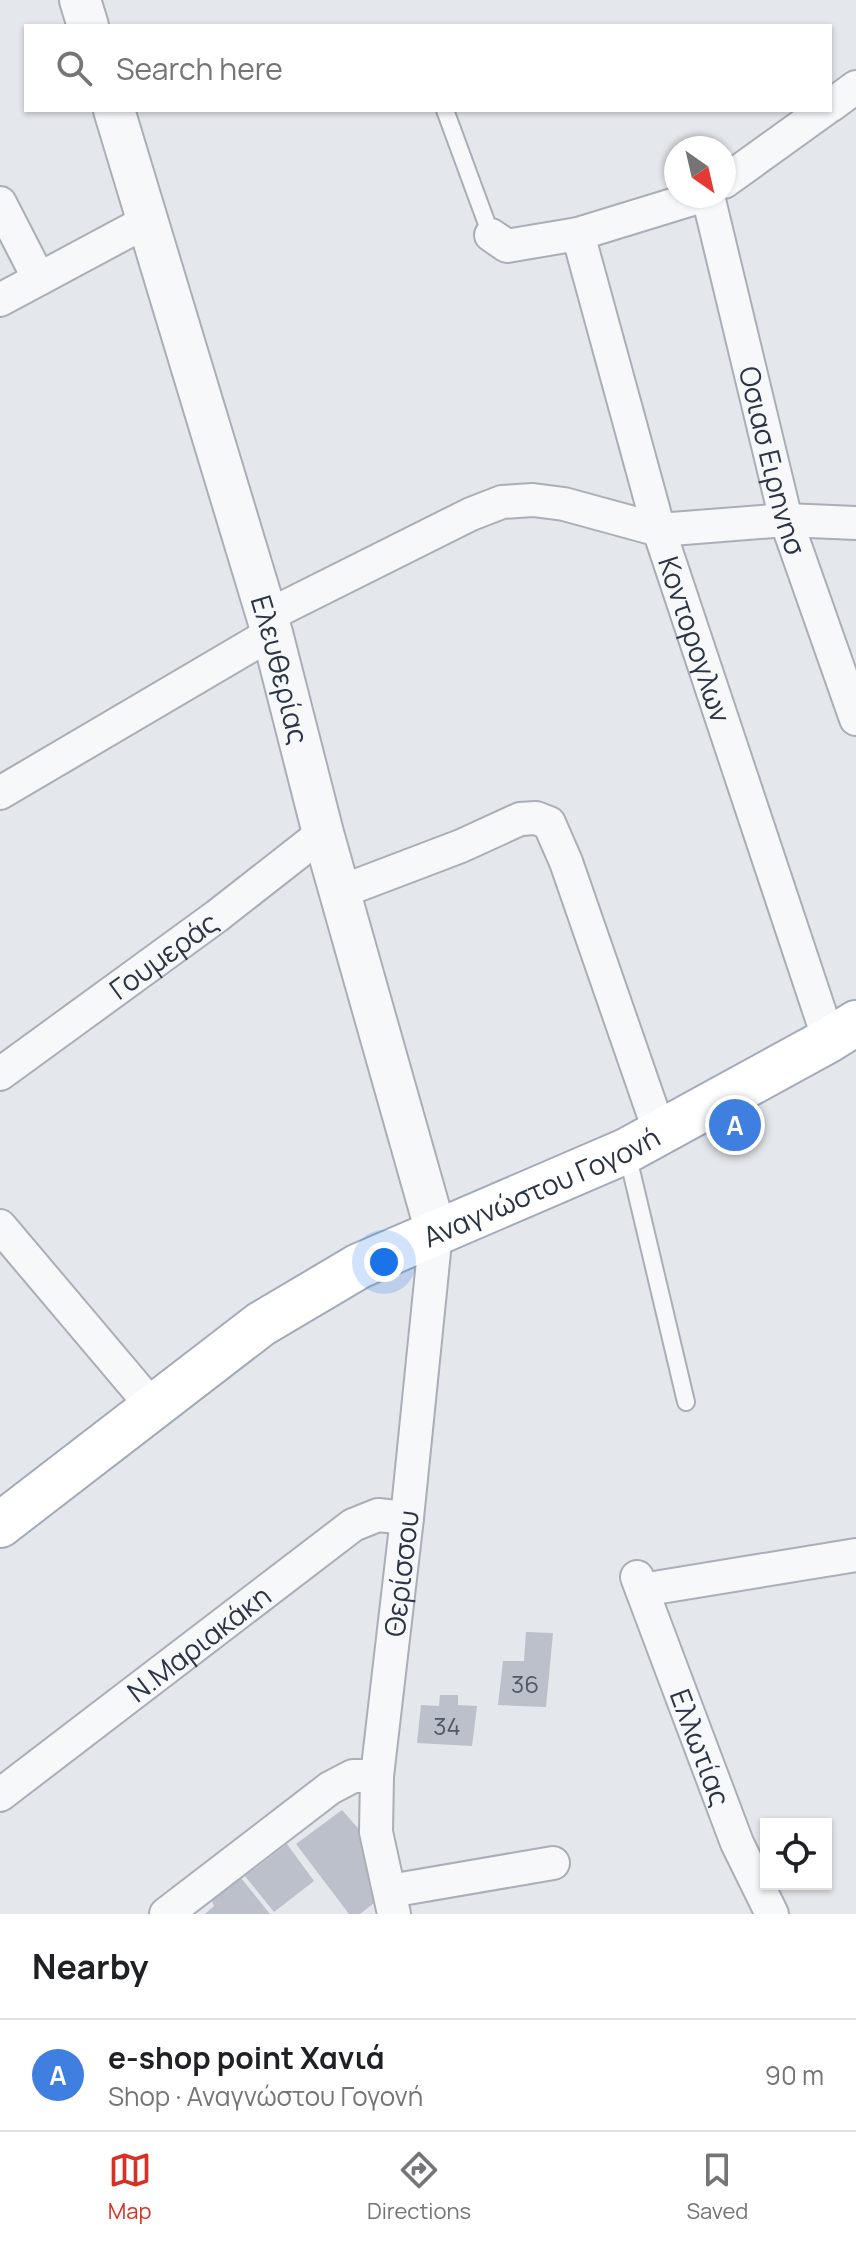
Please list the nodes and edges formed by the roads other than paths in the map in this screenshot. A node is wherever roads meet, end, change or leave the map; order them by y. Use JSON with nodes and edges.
{"nodes":[{"id":1,"x":80,"y":0,"type":"edge"},
{"id":2,"x":87,"y":24,"type":"edge"},
{"id":3,"x":856,"y":87,"type":"edge"},
{"id":4,"x":832,"y":105,"type":"edge"},
{"id":5,"x":115,"y":112,"type":"edge"},
{"id":6,"x":446,"y":112,"type":"edge"},
{"id":7,"x":821,"y":112,"type":"edge"},
{"id":8,"x":736,"y":173,"type":"edge"},
{"id":9,"x":0,"y":203,"type":"edge"},
{"id":10,"x":665,"y":208,"type":"edge"},
{"id":11,"x":708,"y":208,"type":"edge"},
{"id":12,"x":149,"y":220,"type":"junction"},
{"id":13,"x":578,"y":234,"type":"junction"},
{"id":14,"x":491,"y":235,"type":"joint"},
{"id":15,"x":39,"y":279,"type":"junction"},
{"id":16,"x":0,"y":300,"type":"edge"},
{"id":17,"x":786,"y":520,"type":"junction"},
{"id":18,"x":856,"y":523,"type":"edge"},
{"id":19,"x":659,"y":530,"type":"junction"},
{"id":20,"x":269,"y":625,"type":"junction"},
{"id":21,"x":856,"y":719,"type":"edge"},
{"id":22,"x":0,"y":793,"type":"edge"},
{"id":23,"x":323,"y":833,"type":"junction"},
{"id":24,"x":340,"y":892,"type":"junction"},
{"id":25,"x":843,"y":1031,"type":"edge"},
{"id":26,"x":0,"y":1074,"type":"edge"},
{"id":27,"x":643,"y":1142,"type":"junction"},
{"id":28,"x":0,"y":1226,"type":"edge"},
{"id":29,"x":436,"y":1232,"type":"junction"},
{"id":30,"x":686,"y":1402,"type":"dead end"},
{"id":31,"x":152,"y":1406,"type":"junction"},
{"id":32,"x":407,"y":1518,"type":"junction"},
{"id":33,"x":0,"y":1525,"type":"edge"},
{"id":34,"x":856,"y":1555,"type":"edge"},
{"id":35,"x":377,"y":1776,"type":"junction"},
{"id":36,"x":0,"y":1795,"type":"edge"},
{"id":37,"x":553,"y":1863,"type":"dead end"},
{"id":38,"x":392,"y":1902,"type":"edge"},
{"id":39,"x":166,"y":1914,"type":"edge"},
{"id":40,"x":772,"y":1914,"type":"edge"}],
"edges":[{"from":1,"to":2,"type":"street"},
{"from":3,"to":4,"type":"street"},
{"from":5,"to":12,"type":"street","name":"Ελευθερίας"},
{"from":6,"to":14,"type":"lane"},
{"from":7,"to":8,"type":"street"},
{"from":9,"to":15,"type":"street"},
{"from":10,"to":13,"type":"street"},
{"from":11,"to":17,"type":"street","name":"Οσιασ Ειρηνησ"},
{"from":12,"to":15,"type":"street"},
{"from":12,"to":20,"type":"street","name":"Ελευθερίας"},
{"from":13,"to":14,"type":"street"},
{"from":13,"to":19,"type":"street","name":"Κοντορογλων"},
{"from":15,"to":16,"type":"street"},
{"from":17,"to":18,"type":"street"},
{"from":17,"to":19,"type":"street"},
{"from":17,"to":21,"type":"street","name":"Οσιασ Ειρηνησ"},
{"from":19,"to":20,"type":"street"},
{"from":19,"to":25,"type":"street","name":"Κοντορογλων"},
{"from":20,"to":22,"type":"street"},
{"from":20,"to":23,"type":"street","name":"Ελευθερίας"},
{"from":23,"to":24,"type":"street","name":"Ελευθερίας"},
{"from":23,"to":26,"type":"street","name":"Γουμεράς"},
{"from":24,"to":27,"type":"street"},
{"from":24,"to":29,"type":"street","name":"Ελευθερίας"},
{"from":25,"to":27,"type":"main road","name":"Αναγνώστου Γογονή"},
{"from":27,"to":29,"type":"main road","name":"Αναγνώστου Γογονή"},
{"from":27,"to":30,"type":"lane"},
{"from":28,"to":31,"type":"street"},
{"from":29,"to":31,"type":"main road","name":"Αναγνώστου Γογονή"},
{"from":29,"to":32,"type":"street","name":"Θερίσσου"},
{"from":31,"to":33,"type":"main road","name":"Αναγνώστου Γογονή"},
{"from":32,"to":35,"type":"street","name":"Θερίσσου"},
{"from":32,"to":36,"type":"street","name":"Ν.Μαριακάκη"},
{"from":34,"to":40,"type":"street","name":"Ελλωτίας"},
{"from":35,"to":38,"type":"street","name":"Θερίσσου"},
{"from":35,"to":39,"type":"street"},
{"from":37,"to":38,"type":"street"}]}
